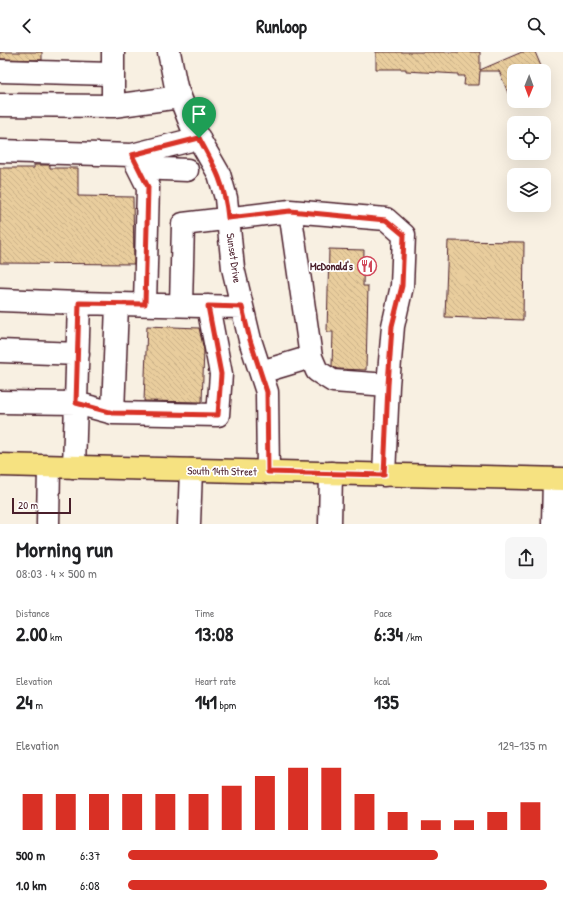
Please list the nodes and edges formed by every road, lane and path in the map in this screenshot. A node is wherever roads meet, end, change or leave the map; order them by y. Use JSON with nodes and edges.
{"nodes":[{"id":1,"x":113,"y":52,"type":"edge"},
{"id":2,"x":170,"y":52,"type":"edge"},
{"id":3,"x":0,"y":71,"type":"edge"},
{"id":4,"x":112,"y":74,"type":"junction"},
{"id":5,"x":180,"y":97,"type":"junction"},
{"id":6,"x":0,"y":105,"type":"edge"},
{"id":7,"x":113,"y":106,"type":"junction"},
{"id":8,"x":199,"y":138,"type":"junction"},
{"id":9,"x":0,"y":151,"type":"edge"},
{"id":10,"x":136,"y":162,"type":"junction"},
{"id":11,"x":187,"y":170,"type":"dead end"},
{"id":12,"x":290,"y":211,"type":"junction"},
{"id":13,"x":228,"y":218,"type":"junction"},
{"id":14,"x":0,"y":300,"type":"edge"},
{"id":15,"x":79,"y":303,"type":"junction"},
{"id":16,"x":117,"y":304,"type":"junction"},
{"id":17,"x":145,"y":304,"type":"junction"},
{"id":18,"x":181,"y":305,"type":"junction"},
{"id":19,"x":208,"y":306,"type":"junction"},
{"id":20,"x":242,"y":307,"type":"junction"},
{"id":21,"x":0,"y":351,"type":"edge"},
{"id":22,"x":78,"y":354,"type":"junction"},
{"id":23,"x":311,"y":357,"type":"junction"},
{"id":24,"x":261,"y":372,"type":"junction"},
{"id":25,"x":388,"y":385,"type":"junction"},
{"id":26,"x":0,"y":402,"type":"edge"},
{"id":27,"x":76,"y":403,"type":"junction"},
{"id":28,"x":113,"y":413,"type":"junction"},
{"id":29,"x":0,"y":465,"type":"edge"},
{"id":30,"x":49,"y":466,"type":"junction"},
{"id":31,"x":74,"y":467,"type":"junction"},
{"id":32,"x":190,"y":470,"type":"junction"},
{"id":33,"x":268,"y":472,"type":"junction"},
{"id":34,"x":331,"y":473,"type":"junction"},
{"id":35,"x":384,"y":475,"type":"junction"},
{"id":36,"x":558,"y":479,"type":"edge"},
{"id":37,"x":48,"y":524,"type":"edge"},
{"id":38,"x":189,"y":524,"type":"edge"},
{"id":39,"x":330,"y":524,"type":"edge"},
{"id":40,"x":553,"y":524,"type":"edge"}],
"edges":[{"from":1,"to":4,"type":"street"},
{"from":2,"to":5,"type":"street","name":"Sunset Drive"},
{"from":3,"to":4,"type":"street"},
{"from":4,"to":7,"type":"street"},
{"from":5,"to":7,"type":"street"},
{"from":5,"to":8,"type":"street","name":"Sunset Drive"},
{"from":6,"to":7,"type":"street"},
{"from":8,"to":10,"type":"street"},
{"from":8,"to":13,"type":"street","name":"Sunset Drive"},
{"from":9,"to":10,"type":"street"},
{"from":10,"to":11,"type":"street"},
{"from":10,"to":17,"type":"street"},
{"from":12,"to":13,"type":"street"},
{"from":12,"to":23,"type":"street"},
{"from":12,"to":25,"type":"street"},
{"from":13,"to":18,"type":"street"},
{"from":13,"to":20,"type":"street","name":"Sunset Drive"},
{"from":14,"to":15,"type":"street"},
{"from":15,"to":16,"type":"street"},
{"from":15,"to":22,"type":"street"},
{"from":16,"to":17,"type":"street"},
{"from":16,"to":28,"type":"street"},
{"from":17,"to":18,"type":"street"},
{"from":18,"to":19,"type":"street"},
{"from":19,"to":20,"type":"street"},
{"from":19,"to":28,"type":"street"},
{"from":20,"to":24,"type":"street","name":"Sunset Drive"},
{"from":21,"to":22,"type":"street"},
{"from":22,"to":27,"type":"street"},
{"from":23,"to":24,"type":"street"},
{"from":23,"to":25,"type":"street"},
{"from":24,"to":33,"type":"street","name":"Sunset Drive"},
{"from":25,"to":35,"type":"street"},
{"from":26,"to":27,"type":"street"},
{"from":27,"to":28,"type":"street"},
{"from":27,"to":31,"type":"street"},
{"from":29,"to":30,"type":"main road","name":"South 14th Street"},
{"from":30,"to":31,"type":"main road","name":"South 14th Street"},
{"from":30,"to":37,"type":"street"},
{"from":31,"to":32,"type":"main road","name":"South 14th Street"},
{"from":32,"to":33,"type":"main road","name":"South 14th Street"},
{"from":32,"to":38,"type":"street"},
{"from":33,"to":34,"type":"main road","name":"South 14th Street"},
{"from":34,"to":35,"type":"main road","name":"South 14th Street"},
{"from":34,"to":39,"type":"street"},
{"from":35,"to":36,"type":"main road","name":"South 14th Street"},
{"from":36,"to":40,"type":"street"}]}
